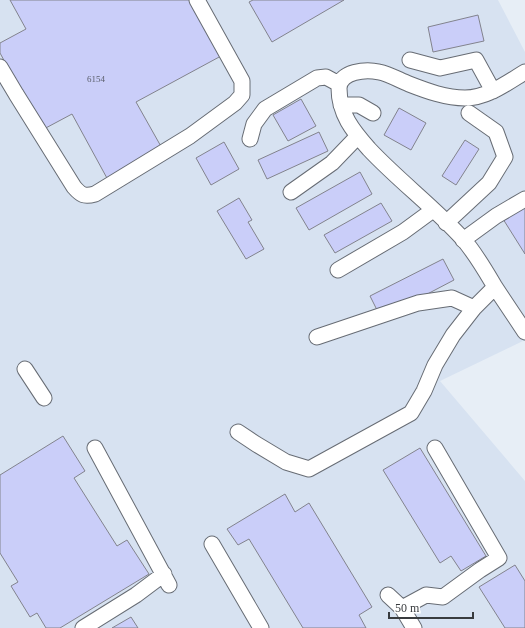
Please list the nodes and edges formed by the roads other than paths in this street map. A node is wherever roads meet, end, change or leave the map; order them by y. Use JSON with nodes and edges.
{"nodes":[{"id":1,"x":197,"y":0,"type":"edge"},
{"id":2,"x":410,"y":60,"type":"dead end"},
{"id":3,"x":0,"y":67,"type":"edge"},
{"id":4,"x":525,"y":72,"type":"edge"},
{"id":5,"x":339,"y":84,"type":"junction"},
{"id":6,"x":493,"y":91,"type":"junction"},
{"id":7,"x":472,"y":97,"type":"junction"},
{"id":8,"x":341,"y":105,"type":"junction"},
{"id":9,"x":373,"y":113,"type":"dead end"},
{"id":10,"x":358,"y":136,"type":"junction"},
{"id":11,"x":250,"y":139,"type":"dead end"},
{"id":12,"x":291,"y":192,"type":"dead end"},
{"id":13,"x":525,"y":198,"type":"edge"},
{"id":14,"x":433,"y":210,"type":"junction"},
{"id":15,"x":446,"y":223,"type":"junction"},
{"id":16,"x":463,"y":240,"type":"junction"},
{"id":17,"x":338,"y":270,"type":"dead end"},
{"id":18,"x":495,"y":287,"type":"junction"},
{"id":19,"x":474,"y":308,"type":"junction"},
{"id":20,"x":525,"y":332,"type":"edge"},
{"id":21,"x":317,"y":337,"type":"dead end"},
{"id":22,"x":24,"y":369,"type":"dead end"},
{"id":23,"x":44,"y":398,"type":"dead end"},
{"id":24,"x":238,"y":432,"type":"dead end"},
{"id":25,"x":95,"y":448,"type":"dead end"},
{"id":26,"x":435,"y":448,"type":"dead end"},
{"id":27,"x":212,"y":544,"type":"dead end"},
{"id":28,"x":388,"y":595,"type":"dead end"},
{"id":29,"x":402,"y":608,"type":"junction"},
{"id":30,"x":82,"y":628,"type":"edge"},
{"id":31,"x":261,"y":628,"type":"edge"},
{"id":32,"x":414,"y":628,"type":"edge"}],
"edges":[{"from":1,"to":3,"type":"street"},
{"from":2,"to":6,"type":"street"},
{"from":4,"to":6,"type":"street"},
{"from":5,"to":7,"type":"street"},
{"from":5,"to":8,"type":"street"},
{"from":5,"to":11,"type":"street"},
{"from":6,"to":7,"type":"street"},
{"from":7,"to":15,"type":"street"},
{"from":8,"to":9,"type":"street"},
{"from":8,"to":10,"type":"street"},
{"from":10,"to":12,"type":"street"},
{"from":10,"to":14,"type":"street"},
{"from":13,"to":16,"type":"street"},
{"from":14,"to":15,"type":"street"},
{"from":14,"to":17,"type":"street"},
{"from":15,"to":16,"type":"street"},
{"from":16,"to":18,"type":"street"},
{"from":18,"to":19,"type":"street"},
{"from":18,"to":20,"type":"street"},
{"from":19,"to":21,"type":"street"},
{"from":19,"to":24,"type":"street"},
{"from":22,"to":23,"type":"street"},
{"from":25,"to":30,"type":"street"},
{"from":26,"to":29,"type":"street"},
{"from":27,"to":31,"type":"street"},
{"from":28,"to":29,"type":"street"},
{"from":29,"to":32,"type":"street"}]}
